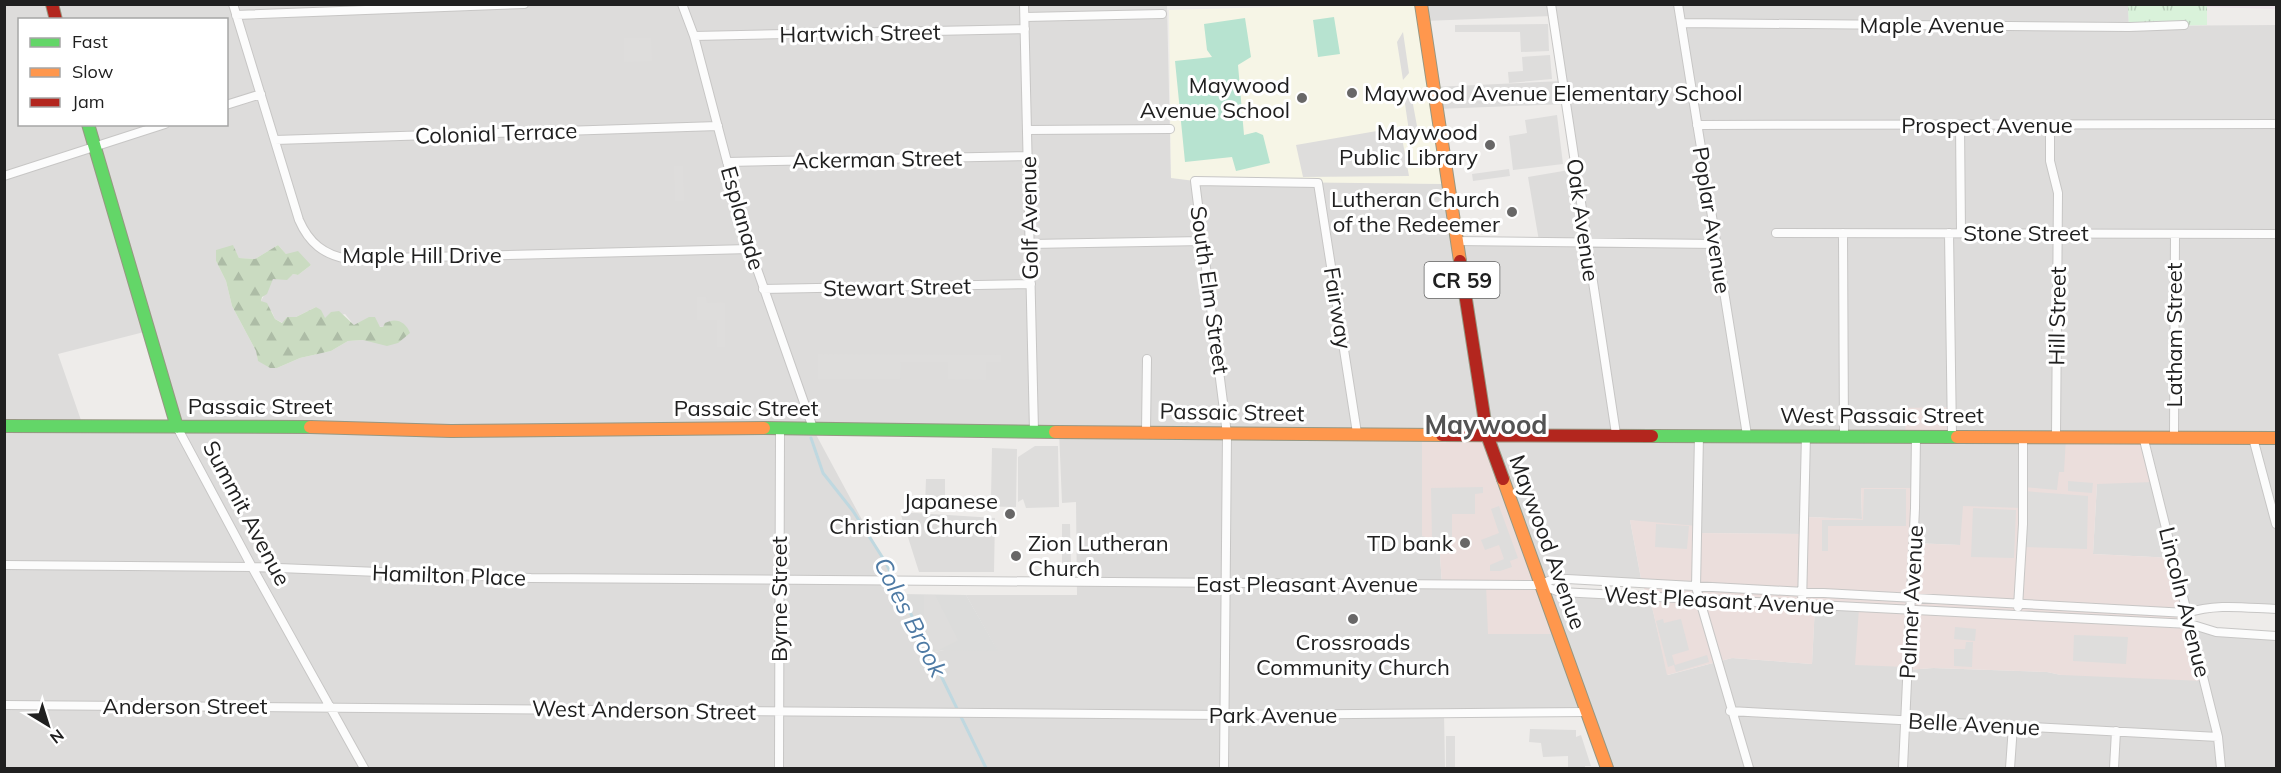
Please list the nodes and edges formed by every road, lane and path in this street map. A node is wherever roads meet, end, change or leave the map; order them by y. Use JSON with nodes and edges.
{"nodes":[{"id":1,"x":233,"y":4,"type":"edge"},
{"id":2,"x":524,"y":4,"type":"edge"},
{"id":3,"x":682,"y":4,"type":"edge"},
{"id":4,"x":1024,"y":4,"type":"edge"},
{"id":5,"x":1421,"y":4,"type":"edge"},
{"id":6,"x":1551,"y":4,"type":"edge"},
{"id":7,"x":1678,"y":4,"type":"edge"},
{"id":8,"x":1162,"y":14,"type":"dead end"},
{"id":9,"x":236,"y":15,"type":"junction"},
{"id":10,"x":1025,"y":17,"type":"junction"},
{"id":11,"x":1681,"y":23,"type":"junction"},
{"id":12,"x":2184,"y":25,"type":"dead end"},
{"id":13,"x":1025,"y":30,"type":"junction"},
{"id":14,"x":694,"y":36,"type":"junction"},
{"id":15,"x":261,"y":94,"type":"junction"},
{"id":16,"x":228,"y":104,"type":"edge"},
{"id":17,"x":2277,"y":124,"type":"edge"},
{"id":18,"x":1697,"y":125,"type":"junction"},
{"id":19,"x":1960,"y":125,"type":"junction"},
{"id":20,"x":2050,"y":125,"type":"junction"},
{"id":21,"x":89,"y":126,"type":"edge"},
{"id":22,"x":159,"y":126,"type":"edge"},
{"id":23,"x":718,"y":126,"type":"junction"},
{"id":24,"x":1170,"y":129,"type":"dead end"},
{"id":25,"x":1027,"y":130,"type":"junction"},
{"id":26,"x":275,"y":140,"type":"junction"},
{"id":27,"x":94,"y":147,"type":"junction"},
{"id":28,"x":1028,"y":156,"type":"junction"},
{"id":29,"x":727,"y":162,"type":"junction"},
{"id":30,"x":4,"y":176,"type":"edge"},
{"id":31,"x":1195,"y":181,"type":"joint"},
{"id":32,"x":1776,"y":232,"type":"dead end"},
{"id":33,"x":1843,"y":233,"type":"junction"},
{"id":34,"x":1949,"y":233,"type":"junction"},
{"id":35,"x":1961,"y":233,"type":"junction"},
{"id":36,"x":2058,"y":233,"type":"junction"},
{"id":37,"x":2175,"y":234,"type":"junction"},
{"id":38,"x":2277,"y":234,"type":"edge"},
{"id":39,"x":1204,"y":241,"type":"junction"},
{"id":40,"x":1456,"y":241,"type":"junction"},
{"id":41,"x":1586,"y":243,"type":"junction"},
{"id":42,"x":1030,"y":244,"type":"junction"},
{"id":43,"x":1716,"y":244,"type":"junction"},
{"id":44,"x":750,"y":249,"type":"junction"},
{"id":45,"x":1031,"y":284,"type":"junction"},
{"id":46,"x":763,"y":289,"type":"junction"},
{"id":47,"x":1147,"y":359,"type":"dead end"},
{"id":48,"x":4,"y":426,"type":"edge"},
{"id":49,"x":177,"y":426,"type":"junction"},
{"id":50,"x":813,"y":428,"type":"junction"},
{"id":51,"x":780,"y":429,"type":"junction"},
{"id":52,"x":1034,"y":430,"type":"junction"},
{"id":53,"x":1146,"y":431,"type":"junction"},
{"id":54,"x":1357,"y":433,"type":"junction"},
{"id":55,"x":1227,"y":434,"type":"junction"},
{"id":56,"x":1616,"y":434,"type":"junction"},
{"id":57,"x":1487,"y":435,"type":"junction"},
{"id":58,"x":1699,"y":435,"type":"junction"},
{"id":59,"x":1747,"y":435,"type":"junction"},
{"id":60,"x":1806,"y":435,"type":"junction"},
{"id":61,"x":1844,"y":435,"type":"junction"},
{"id":62,"x":1916,"y":436,"type":"junction"},
{"id":63,"x":1952,"y":436,"type":"junction"},
{"id":64,"x":2023,"y":436,"type":"junction"},
{"id":65,"x":2056,"y":436,"type":"junction"},
{"id":66,"x":2143,"y":436,"type":"junction"},
{"id":67,"x":2174,"y":436,"type":"junction"},
{"id":68,"x":2253,"y":438,"type":"junction"},
{"id":69,"x":2277,"y":438,"type":"edge"},
{"id":70,"x":2277,"y":524,"type":"edge"},
{"id":71,"x":4,"y":565,"type":"edge"},
{"id":72,"x":252,"y":567,"type":"junction"},
{"id":73,"x":780,"y":578,"type":"junction"},
{"id":74,"x":895,"y":581,"type":"joint"},
{"id":75,"x":1226,"y":584,"type":"junction"},
{"id":76,"x":1540,"y":585,"type":"junction"},
{"id":77,"x":1696,"y":587,"type":"junction"},
{"id":78,"x":1803,"y":592,"type":"junction"},
{"id":79,"x":1911,"y":597,"type":"junction"},
{"id":80,"x":1700,"y":599,"type":"junction"},
{"id":81,"x":2018,"y":604,"type":"junction"},
{"id":82,"x":1802,"y":605,"type":"junction"},
{"id":83,"x":2277,"y":609,"type":"edge"},
{"id":84,"x":1910,"y":610,"type":"junction"},
{"id":85,"x":2187,"y":613,"type":"junction"},
{"id":86,"x":2017,"y":616,"type":"junction"},
{"id":87,"x":2190,"y":624,"type":"junction"},
{"id":88,"x":2277,"y":636,"type":"edge"},
{"id":89,"x":4,"y":705,"type":"edge"},
{"id":90,"x":330,"y":707,"type":"junction"},
{"id":91,"x":779,"y":711,"type":"junction"},
{"id":92,"x":1730,"y":711,"type":"junction"},
{"id":93,"x":1587,"y":712,"type":"junction"},
{"id":94,"x":958,"y":713,"type":"joint"},
{"id":95,"x":1225,"y":715,"type":"junction"},
{"id":96,"x":1905,"y":720,"type":"junction"},
{"id":97,"x":2013,"y":726,"type":"junction"},
{"id":98,"x":2116,"y":731,"type":"junction"},
{"id":99,"x":2218,"y":736,"type":"junction"},
{"id":100,"x":364,"y":768,"type":"edge"},
{"id":101,"x":779,"y":768,"type":"edge"},
{"id":102,"x":1224,"y":768,"type":"edge"},
{"id":103,"x":1607,"y":768,"type":"edge"},
{"id":104,"x":1749,"y":768,"type":"edge"},
{"id":105,"x":1903,"y":768,"type":"edge"},
{"id":106,"x":2010,"y":768,"type":"edge"},
{"id":107,"x":2114,"y":768,"type":"edge"},
{"id":108,"x":2221,"y":768,"type":"edge"}],
"edges":[{"from":1,"to":9,"type":"street","name":"Maple Hill Drive"},
{"from":2,"to":9,"type":"street"},
{"from":3,"to":14,"type":"street","name":"Esplanade"},
{"from":4,"to":10,"type":"street","name":"Golf Avenue"},
{"from":5,"to":40,"type":"main road","name":"Maywood Avenue","number":"CR 59"},
{"from":6,"to":41,"type":"street","name":"Oak Avenue"},
{"from":7,"to":11,"type":"street","name":"Poplar Avenue"},
{"from":8,"to":10,"type":"street"},
{"from":9,"to":15,"type":"street","name":"Maple Hill Drive"},
{"from":10,"to":13,"type":"street","name":"Golf Avenue"},
{"from":11,"to":12,"type":"street","name":"Maple Avenue"},
{"from":11,"to":18,"type":"street","name":"Poplar Avenue"},
{"from":13,"to":14,"type":"street","name":"Hartwich Street"},
{"from":13,"to":25,"type":"street","name":"Golf Avenue"},
{"from":14,"to":23,"type":"street","name":"Esplanade"},
{"from":15,"to":16,"type":"street"},
{"from":15,"to":26,"type":"street","name":"Maple Hill Drive"},
{"from":17,"to":20,"type":"street","name":"Prospect Avenue"},
{"from":18,"to":19,"type":"street","name":"Prospect Avenue"},
{"from":18,"to":43,"type":"street","name":"Poplar Avenue"},
{"from":19,"to":20,"type":"street","name":"Prospect Avenue"},
{"from":19,"to":35,"type":"street"},
{"from":20,"to":36,"type":"street","name":"Hill Street"},
{"from":21,"to":27,"type":"main road","name":"Summit Avenue"},
{"from":22,"to":27,"type":"street"},
{"from":23,"to":26,"type":"street","name":"Colonial Terrace"},
{"from":23,"to":29,"type":"street","name":"Esplanade"},
{"from":24,"to":25,"type":"street"},
{"from":25,"to":28,"type":"street","name":"Golf Avenue"},
{"from":26,"to":44,"type":"street","name":"Maple Hill Drive"},
{"from":27,"to":30,"type":"street"},
{"from":27,"to":49,"type":"main road","name":"Summit Avenue"},
{"from":28,"to":29,"type":"street","name":"Ackerman Street"},
{"from":28,"to":42,"type":"street","name":"Golf Avenue"},
{"from":29,"to":44,"type":"street","name":"Esplanade"},
{"from":31,"to":39,"type":"street","name":"South Elm Street"},
{"from":31,"to":54,"type":"street","name":"Fairway"},
{"from":32,"to":33,"type":"street","name":"Stone Street"},
{"from":33,"to":34,"type":"street","name":"Stone Street"},
{"from":33,"to":61,"type":"street"},
{"from":34,"to":35,"type":"street","name":"Stone Street"},
{"from":34,"to":63,"type":"street"},
{"from":35,"to":36,"type":"street","name":"Stone Street"},
{"from":36,"to":37,"type":"street","name":"Stone Street"},
{"from":36,"to":65,"type":"street","name":"Hill Street"},
{"from":37,"to":38,"type":"street","name":"Stone Street"},
{"from":37,"to":67,"type":"street","name":"Latham Street"},
{"from":39,"to":42,"type":"street"},
{"from":39,"to":55,"type":"street","name":"South Elm Street"},
{"from":40,"to":41,"type":"street"},
{"from":40,"to":57,"type":"main road","name":"Maywood Avenue","number":"CR 59"},
{"from":41,"to":43,"type":"street"},
{"from":41,"to":56,"type":"street","name":"Oak Avenue"},
{"from":42,"to":45,"type":"street","name":"Golf Avenue"},
{"from":43,"to":59,"type":"street","name":"Poplar Avenue"},
{"from":44,"to":46,"type":"street","name":"Esplanade"},
{"from":45,"to":46,"type":"street","name":"Stewart Street"},
{"from":45,"to":52,"type":"street","name":"Golf Avenue"},
{"from":46,"to":50,"type":"street","name":"Esplanade"},
{"from":47,"to":53,"type":"street"},
{"from":48,"to":49,"type":"main road","name":"Passaic Street"},
{"from":49,"to":51,"type":"main road","name":"Passaic Street"},
{"from":49,"to":72,"type":"street","name":"Summit Avenue"},
{"from":50,"to":51,"type":"main road","name":"Passaic Street"},
{"from":50,"to":52,"type":"main road","name":"Passaic Street"},
{"from":51,"to":73,"type":"street","name":"Byrne Street"},
{"from":52,"to":53,"type":"main road","name":"Passaic Street"},
{"from":53,"to":55,"type":"main road","name":"Passaic Street"},
{"from":54,"to":55,"type":"main road","name":"Passaic Street"},
{"from":54,"to":57,"type":"main road","name":"Passaic Street"},
{"from":55,"to":75,"type":"street","name":"South Elm Street"},
{"from":56,"to":57,"type":"main road","name":"West Passaic Street"},
{"from":56,"to":58,"type":"main road","name":"West Passaic Street"},
{"from":57,"to":76,"type":"main road","name":"Maywood Avenue","number":"CR 59"},
{"from":58,"to":59,"type":"main road","name":"West Passaic Street"},
{"from":58,"to":77,"type":"street"},
{"from":59,"to":60,"type":"main road","name":"West Passaic Street"},
{"from":60,"to":61,"type":"main road","name":"West Passaic Street"},
{"from":60,"to":78,"type":"street"},
{"from":61,"to":62,"type":"main road","name":"West Passaic Street"},
{"from":62,"to":63,"type":"main road","name":"West Passaic Street"},
{"from":62,"to":79,"type":"street","name":"Palmer Avenue"},
{"from":63,"to":64,"type":"main road","name":"West Passaic Street"},
{"from":64,"to":65,"type":"main road","name":"West Passaic Street"},
{"from":64,"to":81,"type":"street"},
{"from":65,"to":66,"type":"main road","name":"West Passaic Street"},
{"from":66,"to":67,"type":"main road","name":"West Passaic Street"},
{"from":66,"to":85,"type":"street","name":"Lincoln Avenue"},
{"from":67,"to":68,"type":"main road","name":"West Passaic Street"},
{"from":68,"to":69,"type":"main road","name":"West Passaic Street"},
{"from":68,"to":70,"type":"street"},
{"from":71,"to":72,"type":"street","name":"Hamilton Place"},
{"from":72,"to":73,"type":"street","name":"Hamilton Place"},
{"from":72,"to":90,"type":"street","name":"Summit Avenue"},
{"from":73,"to":74,"type":"street","name":"Hamilton Place"},
{"from":73,"to":91,"type":"street","name":"Byrne Street"},
{"from":74,"to":75,"type":"street","name":"East Pleasant Avenue"},
{"from":75,"to":76,"type":"street","name":"East Pleasant Avenue"},
{"from":75,"to":95,"type":"street","name":"South Elm Street"},
{"from":76,"to":77,"type":"street","name":"West Pleasant Avenue"},
{"from":76,"to":80,"type":"street","name":"West Pleasant Avenue"},
{"from":76,"to":93,"type":"main road","name":"Maywood Avenue","number":"CR 59"},
{"from":77,"to":78,"type":"street","name":"West Pleasant Avenue"},
{"from":77,"to":80,"type":"street"},
{"from":78,"to":79,"type":"street","name":"West Pleasant Avenue"},
{"from":78,"to":82,"type":"street"},
{"from":79,"to":81,"type":"street","name":"West Pleasant Avenue"},
{"from":79,"to":84,"type":"street","name":"Palmer Avenue"},
{"from":80,"to":82,"type":"street","name":"West Pleasant Avenue"},
{"from":80,"to":92,"type":"street"},
{"from":81,"to":85,"type":"street","name":"West Pleasant Avenue"},
{"from":81,"to":86,"type":"street"},
{"from":82,"to":84,"type":"street","name":"West Pleasant Avenue"},
{"from":83,"to":85,"type":"street","name":"West Pleasant Avenue"},
{"from":84,"to":86,"type":"street","name":"West Pleasant Avenue"},
{"from":84,"to":96,"type":"street","name":"Palmer Avenue"},
{"from":85,"to":87,"type":"street","name":"Lincoln Avenue"},
{"from":86,"to":87,"type":"street","name":"West Pleasant Avenue"},
{"from":87,"to":88,"type":"street","name":"West Pleasant Avenue"},
{"from":87,"to":99,"type":"street","name":"Lincoln Avenue"},
{"from":89,"to":90,"type":"street","name":"Anderson Street"},
{"from":90,"to":91,"type":"street","name":"West Anderson Street"},
{"from":90,"to":100,"type":"street","name":"Summit Avenue"},
{"from":91,"to":94,"type":"street","name":"West Anderson Street"},
{"from":91,"to":101,"type":"street","name":"Byrne Street"},
{"from":92,"to":96,"type":"street","name":"Belle Avenue"},
{"from":92,"to":104,"type":"street"},
{"from":93,"to":95,"type":"street","name":"Park Avenue"},
{"from":93,"to":103,"type":"main road","name":"Maywood Avenue","number":"CR 59"},
{"from":94,"to":95,"type":"street","name":"Park Avenue"},
{"from":95,"to":102,"type":"street","name":"South Elm Street"},
{"from":96,"to":97,"type":"street","name":"Belle Avenue"},
{"from":96,"to":105,"type":"street","name":"Palmer Avenue"},
{"from":97,"to":98,"type":"street","name":"Belle Avenue"},
{"from":97,"to":106,"type":"street"},
{"from":98,"to":99,"type":"street","name":"Belle Avenue"},
{"from":98,"to":107,"type":"street"},
{"from":99,"to":108,"type":"street","name":"Lincoln Avenue"}]}
